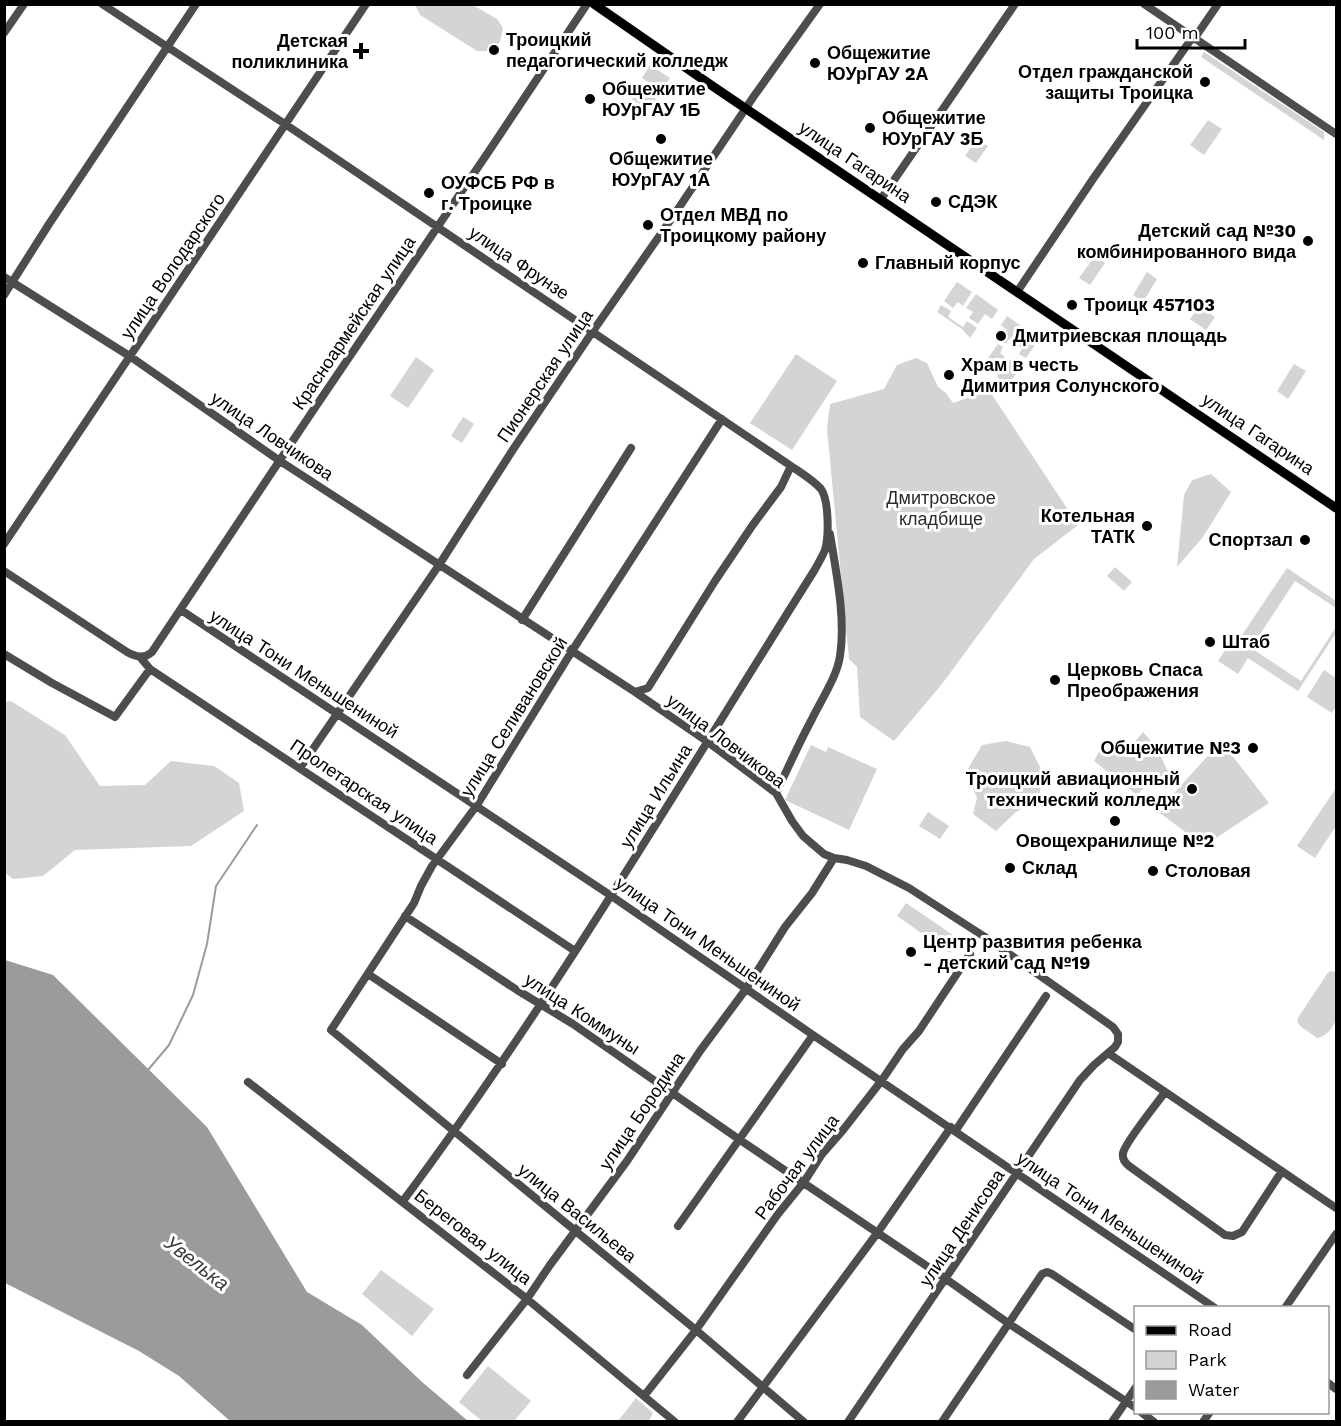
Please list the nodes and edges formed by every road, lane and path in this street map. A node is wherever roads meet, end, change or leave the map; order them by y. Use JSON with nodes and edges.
{"nodes":[{"id":1,"x":24,"y":4,"type":"edge"},
{"id":2,"x":102,"y":4,"type":"edge"},
{"id":3,"x":196,"y":4,"type":"edge"},
{"id":4,"x":366,"y":4,"type":"edge"},
{"id":5,"x":586,"y":4,"type":"edge"},
{"id":6,"x":594,"y":4,"type":"edge"},
{"id":7,"x":820,"y":4,"type":"edge"},
{"id":8,"x":1015,"y":4,"type":"edge"},
{"id":9,"x":1144,"y":4,"type":"edge"},
{"id":10,"x":1218,"y":4,"type":"edge"},
{"id":11,"x":4,"y":33,"type":"edge"},
{"id":12,"x":1193,"y":38,"type":"junction"},
{"id":13,"x":168,"y":47,"type":"junction"},
{"id":14,"x":746,"y":108,"type":"junction"},
{"id":15,"x":285,"y":124,"type":"junction"},
{"id":16,"x":1336,"y":133,"type":"edge"},
{"id":17,"x":880,"y":199,"type":"junction"},
{"id":18,"x":438,"y":227,"type":"junction"},
{"id":19,"x":4,"y":277,"type":"edge"},
{"id":20,"x":13,"y":282,"type":"junction"},
{"id":21,"x":1017,"y":292,"type":"junction"},
{"id":22,"x":4,"y":295,"type":"edge"},
{"id":23,"x":593,"y":331,"type":"junction"},
{"id":24,"x":131,"y":357,"type":"junction"},
{"id":25,"x":722,"y":419,"type":"junction"},
{"id":26,"x":631,"y":448,"type":"dead end"},
{"id":27,"x":280,"y":461,"type":"junction"},
{"id":28,"x":791,"y":466,"type":"junction"},
{"id":29,"x":823,"y":493,"type":"joint"},
{"id":30,"x":1336,"y":508,"type":"edge"},
{"id":31,"x":828,"y":515,"type":"junction"},
{"id":32,"x":4,"y":544,"type":"edge"},
{"id":33,"x":439,"y":565,"type":"junction"},
{"id":34,"x":4,"y":571,"type":"edge"},
{"id":35,"x":181,"y":610,"type":"junction"},
{"id":36,"x":522,"y":620,"type":"junction"},
{"id":37,"x":572,"y":651,"type":"junction"},
{"id":38,"x":4,"y":654,"type":"edge"},
{"id":39,"x":142,"y":657,"type":"junction"},
{"id":40,"x":150,"y":669,"type":"junction"},
{"id":41,"x":648,"y":688,"type":"junction"},
{"id":42,"x":635,"y":692,"type":"junction"},
{"id":43,"x":648,"y":701,"type":"junction"},
{"id":44,"x":337,"y":714,"type":"junction"},
{"id":45,"x":708,"y":742,"type":"junction"},
{"id":46,"x":300,"y":768,"type":"junction"},
{"id":47,"x":776,"y":793,"type":"junction"},
{"id":48,"x":477,"y":806,"type":"junction"},
{"id":49,"x":834,"y":858,"type":"junction"},
{"id":50,"x":438,"y":859,"type":"junction"},
{"id":51,"x":610,"y":895,"type":"junction"},
{"id":52,"x":405,"y":916,"type":"junction"},
{"id":53,"x":574,"y":951,"type":"junction"},
{"id":54,"x":970,"y":954,"type":"dead end"},
{"id":55,"x":368,"y":974,"type":"junction"},
{"id":56,"x":746,"y":988,"type":"junction"},
{"id":57,"x":1046,"y":996,"type":"dead end"},
{"id":58,"x":541,"y":1004,"type":"junction"},
{"id":59,"x":330,"y":1030,"type":"joint"},
{"id":60,"x":813,"y":1035,"type":"junction"},
{"id":61,"x":1108,"y":1053,"type":"junction"},
{"id":62,"x":502,"y":1064,"type":"junction"},
{"id":63,"x":882,"y":1080,"type":"junction"},
{"id":64,"x":248,"y":1082,"type":"dead end"},
{"id":65,"x":673,"y":1092,"type":"junction"},
{"id":66,"x":1165,"y":1092,"type":"junction"},
{"id":67,"x":953,"y":1129,"type":"junction"},
{"id":68,"x":454,"y":1132,"type":"junction"},
{"id":69,"x":740,"y":1140,"type":"junction"},
{"id":70,"x":1282,"y":1172,"type":"junction"},
{"id":71,"x":1017,"y":1173,"type":"junction"},
{"id":72,"x":804,"y":1182,"type":"junction"},
{"id":73,"x":403,"y":1201,"type":"junction"},
{"id":74,"x":1336,"y":1208,"type":"edge"},
{"id":75,"x":678,"y":1226,"type":"dead end"},
{"id":76,"x":576,"y":1232,"type":"junction"},
{"id":77,"x":878,"y":1232,"type":"junction"},
{"id":78,"x":1336,"y":1234,"type":"edge"},
{"id":79,"x":946,"y":1279,"type":"junction"},
{"id":80,"x":527,"y":1299,"type":"junction"},
{"id":81,"x":1212,"y":1306,"type":"edge"},
{"id":82,"x":1286,"y":1306,"type":"edge"},
{"id":83,"x":1008,"y":1323,"type":"junction"},
{"id":84,"x":1134,"y":1329,"type":"edge"},
{"id":85,"x":696,"y":1330,"type":"junction"},
{"id":86,"x":467,"y":1376,"type":"dead end"},
{"id":87,"x":763,"y":1387,"type":"junction"},
{"id":88,"x":1134,"y":1391,"type":"edge"},
{"id":89,"x":644,"y":1396,"type":"junction"},
{"id":90,"x":1126,"y":1402,"type":"junction"},
{"id":91,"x":1134,"y":1407,"type":"edge"},
{"id":92,"x":675,"y":1422,"type":"edge"},
{"id":93,"x":737,"y":1422,"type":"edge"},
{"id":94,"x":804,"y":1422,"type":"edge"},
{"id":95,"x":848,"y":1422,"type":"edge"},
{"id":96,"x":942,"y":1422,"type":"edge"},
{"id":97,"x":1112,"y":1422,"type":"edge"}],
"edges":[{"from":1,"to":11,"type":"street"},
{"from":2,"to":13,"type":"street","name":"улица Фрунзе"},
{"from":3,"to":13,"type":"street"},
{"from":4,"to":15,"type":"street","name":"улица Володарского"},
{"from":5,"to":18,"type":"street","name":"Красноармейская улица"},
{"from":6,"to":14,"type":"main road","name":"улица Гагарина"},
{"from":7,"to":14,"type":"street","name":"Пионерская улица"},
{"from":8,"to":17,"type":"street"},
{"from":9,"to":12,"type":"street"},
{"from":10,"to":12,"type":"street"},
{"from":12,"to":16,"type":"street"},
{"from":12,"to":21,"type":"street"},
{"from":13,"to":15,"type":"street","name":"улица Фрунзе"},
{"from":13,"to":20,"type":"street"},
{"from":14,"to":17,"type":"main road","name":"улица Гагарина"},
{"from":14,"to":23,"type":"street","name":"Пионерская улица"},
{"from":15,"to":18,"type":"street","name":"улица Фрунзе"},
{"from":15,"to":24,"type":"street","name":"улица Володарского"},
{"from":17,"to":21,"type":"main road","name":"улица Гагарина"},
{"from":18,"to":23,"type":"street","name":"улица Фрунзе"},
{"from":18,"to":27,"type":"street","name":"Красноармейская улица"},
{"from":19,"to":20,"type":"street","name":"улица Ловчикова"},
{"from":20,"to":22,"type":"street"},
{"from":20,"to":24,"type":"street","name":"улица Ловчикова"},
{"from":21,"to":30,"type":"main road","name":"улица Гагарина"},
{"from":23,"to":25,"type":"street","name":"улица Фрунзе"},
{"from":23,"to":33,"type":"street","name":"Пионерская улица"},
{"from":24,"to":27,"type":"street","name":"улица Ловчикова"},
{"from":24,"to":32,"type":"street","name":"улица Володарского"},
{"from":25,"to":28,"type":"street","name":"улица Фрунзе"},
{"from":25,"to":37,"type":"street","name":"улица Селивановской"},
{"from":26,"to":36,"type":"street"},
{"from":27,"to":33,"type":"street","name":"улица Ловчикова"},
{"from":27,"to":35,"type":"street","name":"Красноармейская улица"},
{"from":28,"to":29,"type":"street","name":"улица Фрунзе"},
{"from":28,"to":41,"type":"street"},
{"from":29,"to":31,"type":"street","name":"улица Ильина"},
{"from":31,"to":45,"type":"street","name":"улица Ильина"},
{"from":31,"to":47,"type":"street","name":"улица Ильина"},
{"from":33,"to":36,"type":"street","name":"улица Ловчикова"},
{"from":33,"to":44,"type":"street","name":"Пионерская улица"},
{"from":34,"to":39,"type":"street","name":"Пролетарская улица"},
{"from":35,"to":39,"type":"street","name":"Красноармейская улица"},
{"from":35,"to":44,"type":"street","name":"улица Тони Меньшениной"},
{"from":36,"to":37,"type":"street","name":"улица Ловчикова"},
{"from":37,"to":42,"type":"street","name":"улица Ловчикова"},
{"from":37,"to":48,"type":"street","name":"улица Селивановской"},
{"from":38,"to":40,"type":"street"},
{"from":39,"to":40,"type":"street","name":"Пролетарская улица"},
{"from":40,"to":46,"type":"street","name":"Пролетарская улица"},
{"from":41,"to":42,"type":"street"},
{"from":41,"to":43,"type":"street"},
{"from":42,"to":43,"type":"street","name":"улица Ловчикова"},
{"from":43,"to":45,"type":"street","name":"улица Ловчикова"},
{"from":44,"to":46,"type":"street","name":"Пионерская улица"},
{"from":44,"to":48,"type":"street","name":"улица Тони Меньшениной"},
{"from":45,"to":47,"type":"street","name":"улица Ловчикова"},
{"from":45,"to":51,"type":"street","name":"улица Ильина"},
{"from":46,"to":50,"type":"street","name":"Пролетарская улица"},
{"from":47,"to":49,"type":"street","name":"улица Ловчикова"},
{"from":48,"to":50,"type":"street","name":"улица Селивановской"},
{"from":48,"to":51,"type":"street","name":"улица Тони Меньшениной"},
{"from":49,"to":56,"type":"street","name":"улица Бородина"},
{"from":49,"to":61,"type":"street","name":"улица Ловчикова"},
{"from":50,"to":52,"type":"street","name":"улица Селивановской"},
{"from":50,"to":53,"type":"street","name":"Пролетарская улица"},
{"from":51,"to":53,"type":"street","name":"улица Ильина"},
{"from":51,"to":56,"type":"street","name":"улица Тони Меньшениной"},
{"from":52,"to":55,"type":"street","name":"улица Селивановской"},
{"from":52,"to":58,"type":"street","name":"улица Коммуны"},
{"from":53,"to":58,"type":"street","name":"улица Ильина"},
{"from":54,"to":63,"type":"street","name":"Рабочая улица"},
{"from":55,"to":59,"type":"street","name":"улица Селивановской"},
{"from":55,"to":62,"type":"street"},
{"from":56,"to":60,"type":"street","name":"улица Тони Меньшениной"},
{"from":56,"to":65,"type":"street","name":"улица Бородина"},
{"from":57,"to":67,"type":"street"},
{"from":58,"to":62,"type":"street","name":"улица Ильина"},
{"from":58,"to":65,"type":"street","name":"улица Коммуны"},
{"from":59,"to":68,"type":"street","name":"улица Васильева"},
{"from":60,"to":63,"type":"street","name":"улица Тони Меньшениной"},
{"from":60,"to":69,"type":"street"},
{"from":61,"to":66,"type":"street"},
{"from":61,"to":71,"type":"street","name":"улица Денисова"},
{"from":62,"to":68,"type":"street","name":"улица Ильина"},
{"from":63,"to":67,"type":"street","name":"улица Тони Меньшениной"},
{"from":63,"to":72,"type":"street","name":"Рабочая улица"},
{"from":64,"to":73,"type":"street","name":"Береговая улица"},
{"from":65,"to":69,"type":"street","name":"улица Коммуны"},
{"from":65,"to":76,"type":"street","name":"улица Бородина"},
{"from":66,"to":70,"type":"street"},
{"from":66,"to":70,"type":"street"},
{"from":67,"to":71,"type":"street","name":"улица Тони Меньшениной"},
{"from":67,"to":77,"type":"street"},
{"from":68,"to":73,"type":"street","name":"улица Ильина"},
{"from":68,"to":76,"type":"street","name":"улица Васильева"},
{"from":69,"to":72,"type":"street","name":"улица Коммуны"},
{"from":69,"to":75,"type":"street"},
{"from":70,"to":74,"type":"street"},
{"from":71,"to":79,"type":"street","name":"улица Денисова"},
{"from":71,"to":81,"type":"street","name":"улица Тони Меньшениной"},
{"from":72,"to":77,"type":"street","name":"улица Коммуны"},
{"from":72,"to":85,"type":"street","name":"Рабочая улица"},
{"from":73,"to":80,"type":"street","name":"Береговая улица"},
{"from":76,"to":80,"type":"street","name":"улица Бородина"},
{"from":76,"to":85,"type":"street","name":"улица Васильева"},
{"from":77,"to":79,"type":"street","name":"улица Коммуны"},
{"from":77,"to":87,"type":"street"},
{"from":78,"to":82,"type":"street"},
{"from":79,"to":83,"type":"street","name":"улица Коммуны"},
{"from":79,"to":95,"type":"street","name":"улица Денисова"},
{"from":80,"to":86,"type":"street","name":"улица Бородина"},
{"from":80,"to":89,"type":"street","name":"Береговая улица"},
{"from":83,"to":84,"type":"street"},
{"from":83,"to":90,"type":"street","name":"улица Коммуны"},
{"from":83,"to":96,"type":"street"},
{"from":85,"to":87,"type":"street","name":"улица Васильева"},
{"from":85,"to":89,"type":"street","name":"Рабочая улица"},
{"from":87,"to":93,"type":"street"},
{"from":87,"to":94,"type":"street","name":"улица Васильева"},
{"from":88,"to":90,"type":"street"},
{"from":89,"to":92,"type":"street","name":"Береговая улица"},
{"from":90,"to":91,"type":"street","name":"улица Коммуны"},
{"from":90,"to":97,"type":"street"}]}
